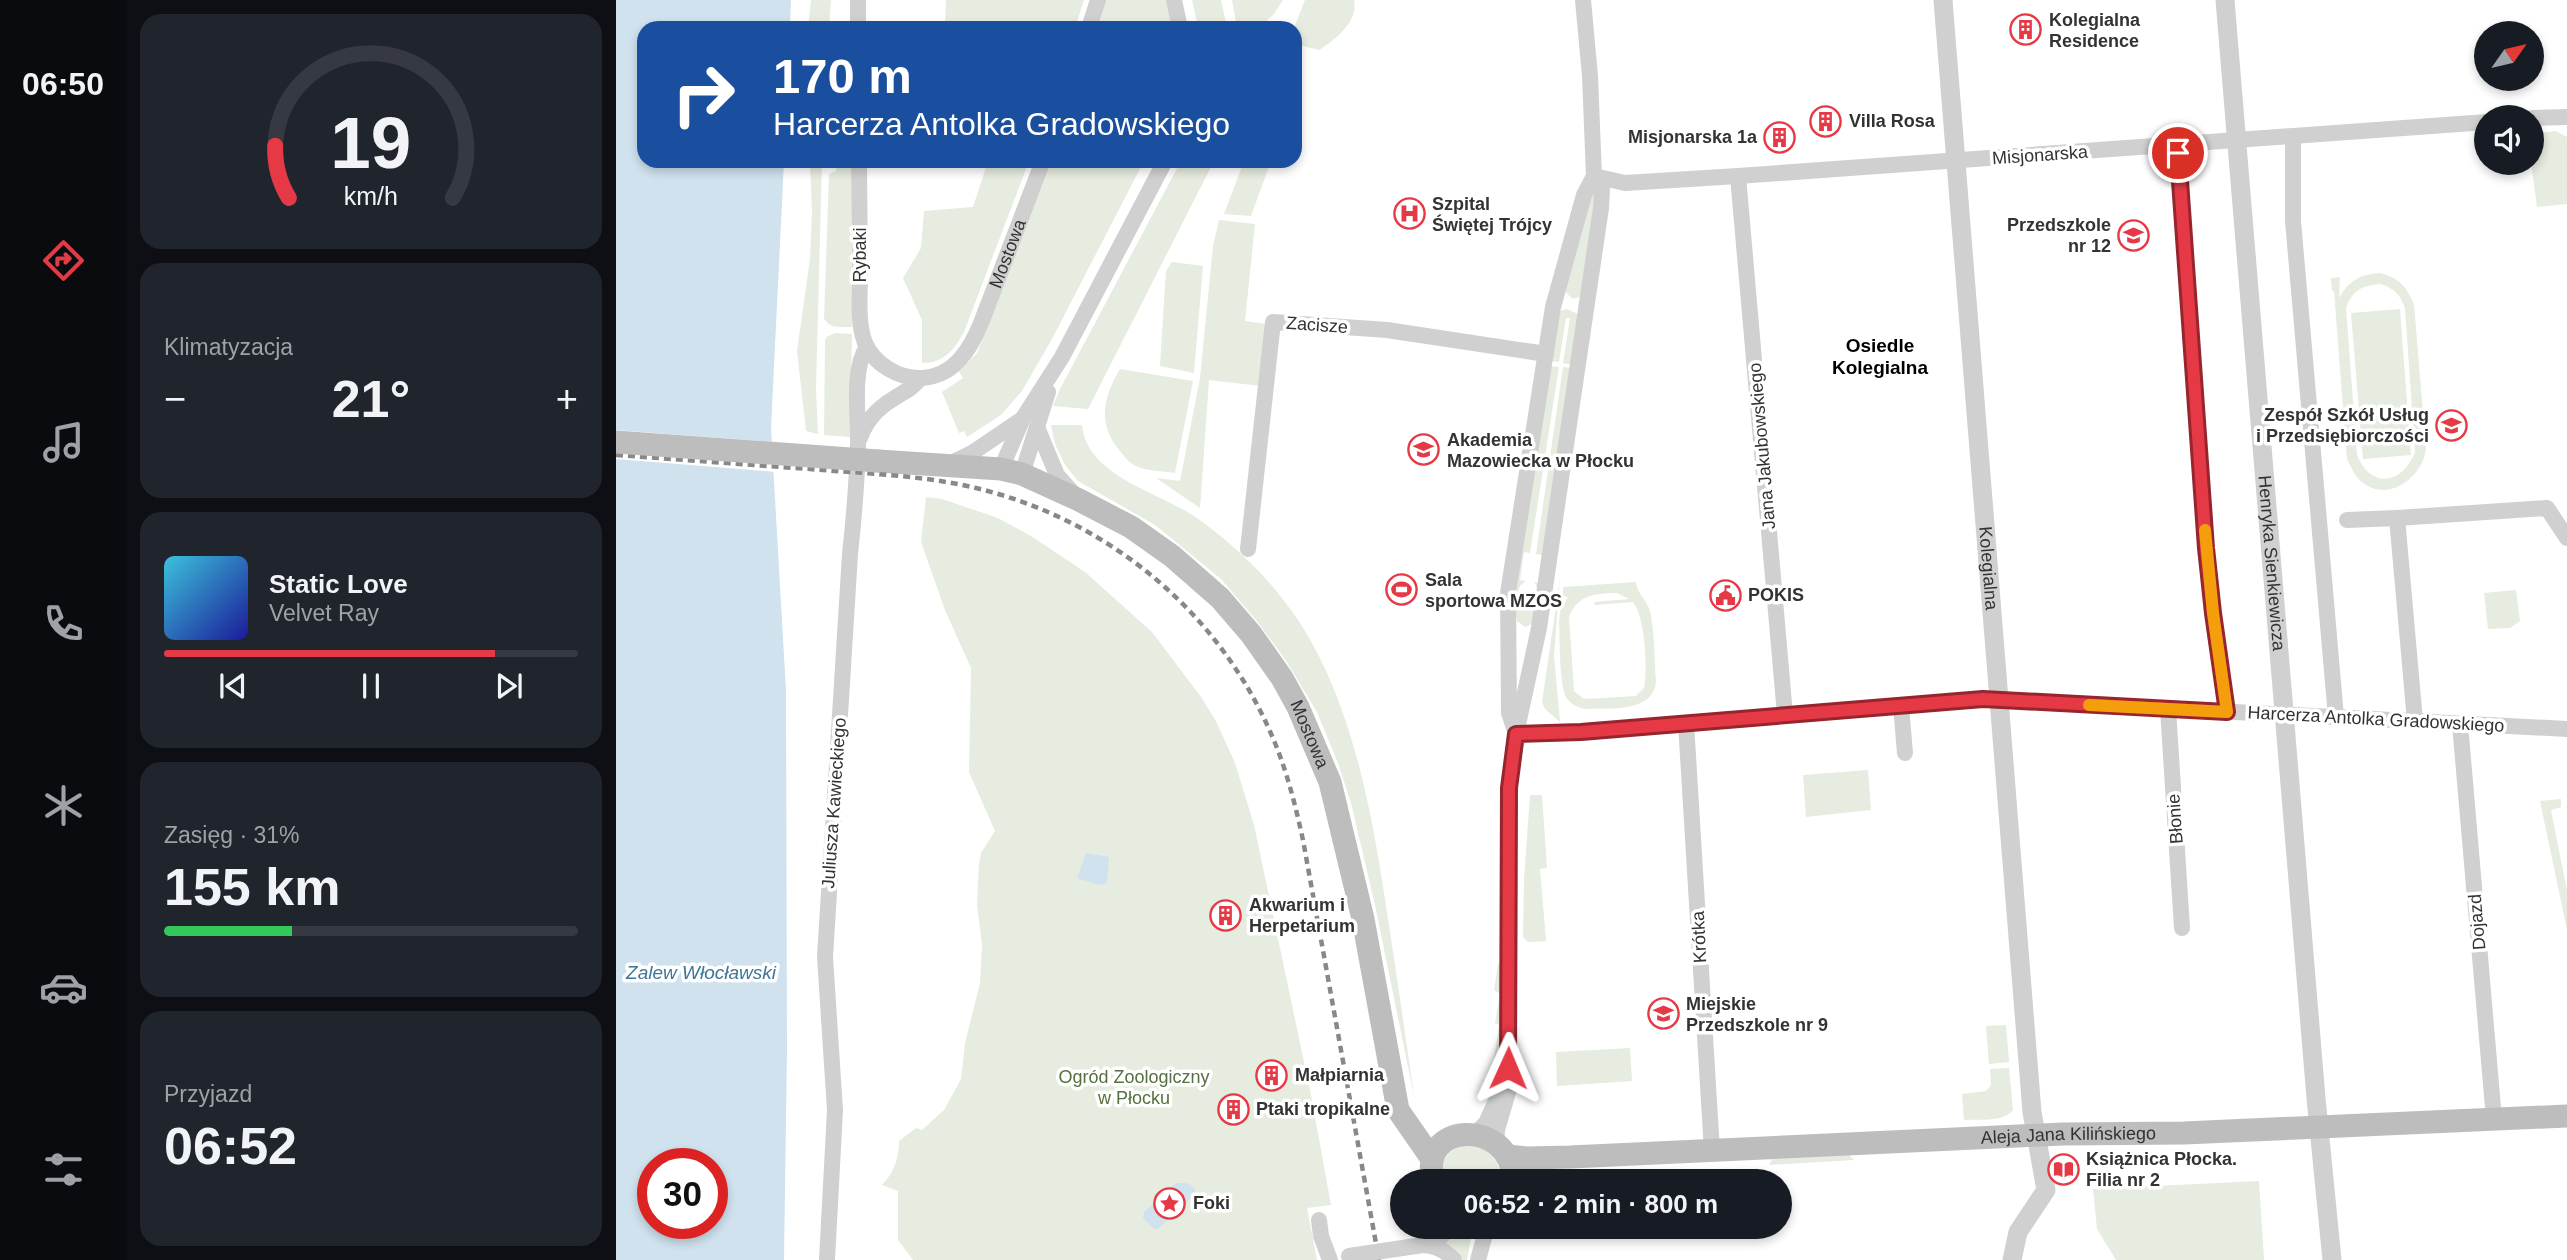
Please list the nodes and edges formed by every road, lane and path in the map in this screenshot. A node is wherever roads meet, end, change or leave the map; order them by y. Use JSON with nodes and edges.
{"nodes":[{"id":1,"x":858,"y":0,"type":"edge"},
{"id":2,"x":1098,"y":0,"type":"edge"},
{"id":3,"x":1174,"y":0,"type":"edge"},
{"id":4,"x":1583,"y":0,"type":"edge"},
{"id":5,"x":1943,"y":0,"type":"edge"},
{"id":6,"x":2225,"y":0,"type":"edge"},
{"id":7,"x":858,"y":21,"type":"edge"},
{"id":8,"x":1091,"y":21,"type":"edge"},
{"id":9,"x":1178,"y":21,"type":"edge"},
{"id":10,"x":2565,"y":117,"type":"edge"},
{"id":11,"x":2544,"y":118,"type":"edge"},
{"id":12,"x":2474,"y":123,"type":"edge"},
{"id":13,"x":2293,"y":136,"type":"junction"},
{"id":14,"x":2236,"y":140,"type":"junction"},
{"id":15,"x":2177,"y":145,"type":"junction"},
{"id":16,"x":1956,"y":161,"type":"junction"},
{"id":17,"x":859,"y":168,"type":"edge"},
{"id":18,"x":1040,"y":168,"type":"edge"},
{"id":19,"x":1161,"y":168,"type":"edge"},
{"id":20,"x":1594,"y":176,"type":"junction"},
{"id":21,"x":1738,"y":176,"type":"junction"},
{"id":22,"x":1553,"y":307,"type":"junction"},
{"id":23,"x":1584,"y":311,"type":"junction"},
{"id":24,"x":867,"y":347,"type":"junction"},
{"id":25,"x":1546,"y":354,"type":"junction"},
{"id":26,"x":919,"y":378,"type":"junction"},
{"id":27,"x":1030,"y":422,"type":"junction"},
{"id":28,"x":616,"y":442,"type":"edge"},
{"id":29,"x":858,"y":443,"type":"junction"},
{"id":30,"x":941,"y":467,"type":"junction"},
{"id":31,"x":1012,"y":472,"type":"junction"},
{"id":32,"x":1079,"y":500,"type":"junction"},
{"id":33,"x":2397,"y":518,"type":"junction"},
{"id":34,"x":2347,"y":520,"type":"dead end"},
{"id":35,"x":2567,"y":538,"type":"edge"},
{"id":36,"x":1248,"y":549,"type":"dead end"},
{"id":37,"x":1507,"y":619,"type":"junction"},
{"id":38,"x":1539,"y":628,"type":"junction"},
{"id":39,"x":2000,"y":701,"type":"junction"},
{"id":40,"x":1900,"y":706,"type":"junction"},
{"id":41,"x":2168,"y":709,"type":"junction"},
{"id":42,"x":2227,"y":712,"type":"junction"},
{"id":43,"x":2284,"y":714,"type":"junction"},
{"id":44,"x":1785,"y":715,"type":"junction"},
{"id":45,"x":2336,"y":717,"type":"junction"},
{"id":46,"x":2415,"y":721,"type":"junction"},
{"id":47,"x":1686,"y":723,"type":"junction"},
{"id":48,"x":2460,"y":724,"type":"junction"},
{"id":49,"x":2567,"y":729,"type":"edge"},
{"id":50,"x":1516,"y":734,"type":"junction"},
{"id":51,"x":1905,"y":753,"type":"dead end"},
{"id":52,"x":2182,"y":928,"type":"dead end"},
{"id":53,"x":1390,"y":1059,"type":"junction"},
{"id":54,"x":1507,"y":1077,"type":"junction"},
{"id":55,"x":2567,"y":1116,"type":"edge"},
{"id":56,"x":2494,"y":1119,"type":"junction"},
{"id":57,"x":2319,"y":1127,"type":"junction"},
{"id":58,"x":1464,"y":1135,"type":"junction"},
{"id":59,"x":2036,"y":1136,"type":"junction"},
{"id":60,"x":1501,"y":1151,"type":"junction"},
{"id":61,"x":1712,"y":1151,"type":"junction"},
{"id":62,"x":1570,"y":1157,"type":"junction"},
{"id":63,"x":1432,"y":1169,"type":"edge"},
{"id":64,"x":1433,"y":1169,"type":"edge"},
{"id":65,"x":1512,"y":1169,"type":"edge"},
{"id":66,"x":1534,"y":1169,"type":"edge"},
{"id":67,"x":1319,"y":1220,"type":"dead end"},
{"id":68,"x":1428,"y":1239,"type":"edge"},
{"id":69,"x":1436,"y":1239,"type":"edge"},
{"id":70,"x":1476,"y":1239,"type":"edge"},
{"id":71,"x":1483,"y":1239,"type":"edge"},
{"id":72,"x":1423,"y":1245,"type":"junction"},
{"id":73,"x":1342,"y":1258,"type":"edge"},
{"id":74,"x":827,"y":1260,"type":"edge"},
{"id":75,"x":1330,"y":1260,"type":"edge"},
{"id":76,"x":1454,"y":1260,"type":"edge"},
{"id":77,"x":1476,"y":1260,"type":"edge"},
{"id":78,"x":2012,"y":1260,"type":"edge"},
{"id":79,"x":2332,"y":1260,"type":"edge"}],
"edges":[{"from":1,"to":7,"type":"street"},
{"from":2,"to":8,"type":"street"},
{"from":3,"to":9,"type":"street"},
{"from":4,"to":20,"type":"street"},
{"from":5,"to":16,"type":"street","name":"Kolegialna"},
{"from":6,"to":14,"type":"street","name":"Henryka Sienkiewicza"},
{"from":10,"to":11,"type":"street"},
{"from":12,"to":13,"type":"street","name":"Misjonarska"},
{"from":13,"to":14,"type":"street","name":"Misjonarska"},
{"from":13,"to":45,"type":"street"},
{"from":14,"to":15,"type":"street","name":"Misjonarska"},
{"from":14,"to":43,"type":"street","name":"Henryka Sienkiewicza"},
{"from":15,"to":16,"type":"street","name":"Misjonarska"},
{"from":15,"to":42,"type":"street"},
{"from":16,"to":21,"type":"street","name":"Misjonarska"},
{"from":16,"to":39,"type":"street","name":"Kolegialna"},
{"from":17,"to":24,"type":"street","name":"Rybaki"},
{"from":18,"to":26,"type":"street","name":"Mostowa"},
{"from":19,"to":27,"type":"street"},
{"from":20,"to":21,"type":"street","name":"Misjonarska"},
{"from":20,"to":22,"type":"street"},
{"from":20,"to":23,"type":"street"},
{"from":21,"to":44,"type":"street","name":"Jana Jakubowskiego"},
{"from":22,"to":23,"type":"street"},
{"from":22,"to":25,"type":"street"},
{"from":23,"to":38,"type":"street"},
{"from":24,"to":26,"type":"street"},
{"from":24,"to":29,"type":"street","name":"Juliusza Kawieckiego"},
{"from":25,"to":36,"type":"street","name":"Zacisze"},
{"from":25,"to":37,"type":"street"},
{"from":26,"to":29,"type":"street","name":"Mostowa"},
{"from":27,"to":30,"type":"street"},
{"from":27,"to":31,"type":"street"},
{"from":27,"to":32,"type":"street","name":"Mostowa"},
{"from":28,"to":30,"type":"main road","name":"Mostowa","bridge":true},
{"from":29,"to":74,"type":"street","name":"Juliusza Kawieckiego"},
{"from":30,"to":31,"type":"main road","name":"Mostowa"},
{"from":31,"to":32,"type":"main road","name":"Mostowa"},
{"from":32,"to":53,"type":"main road","name":"Mostowa"},
{"from":33,"to":34,"type":"street"},
{"from":33,"to":35,"type":"street"},
{"from":33,"to":46,"type":"street"},
{"from":37,"to":38,"type":"street"},
{"from":37,"to":50,"type":"street"},
{"from":38,"to":50,"type":"street"},
{"from":39,"to":40,"type":"street","name":"Harcerza Antolka Gradowskiego"},
{"from":39,"to":41,"type":"street","name":"Harcerza Antolka Gradowskiego"},
{"from":39,"to":59,"type":"street","name":"Kolegialna"},
{"from":40,"to":44,"type":"street","name":"Harcerza Antolka Gradowskiego"},
{"from":40,"to":51,"type":"street"},
{"from":41,"to":42,"type":"street","name":"Harcerza Antolka Gradowskiego"},
{"from":41,"to":52,"type":"street","name":"Błonie"},
{"from":42,"to":43,"type":"street","name":"Harcerza Antolka Gradowskiego"},
{"from":43,"to":45,"type":"street","name":"Harcerza Antolka Gradowskiego"},
{"from":43,"to":57,"type":"street","name":"Henryka Sienkiewicza"},
{"from":44,"to":47,"type":"street","name":"Harcerza Antolka Gradowskiego"},
{"from":45,"to":46,"type":"street","name":"Harcerza Antolka Gradowskiego"},
{"from":46,"to":48,"type":"street","name":"Harcerza Antolka Gradowskiego"},
{"from":47,"to":50,"type":"street","name":"Harcerza Antolka Gradowskiego"},
{"from":47,"to":61,"type":"street","name":"Krótka"},
{"from":48,"to":49,"type":"street","name":"Harcerza Antolka Gradowskiego"},
{"from":48,"to":56,"type":"street","name":"Dojazd"},
{"from":50,"to":54,"type":"street"},
{"from":53,"to":58,"type":"main road","name":"Mostowa"},
{"from":53,"to":63,"type":"main road","name":"Mostowa"},
{"from":54,"to":58,"type":"street"},
{"from":54,"to":60,"type":"street"},
{"from":55,"to":56,"type":"main road","name":"Aleja Jana Kilińskiego"},
{"from":56,"to":57,"type":"main road","name":"Aleja Jana Kilińskiego"},
{"from":57,"to":59,"type":"main road","name":"Aleja Jana Kilińskiego"},
{"from":57,"to":79,"type":"street","name":"Henryka Sienkiewicza"},
{"from":58,"to":60,"type":"main road","name":"Mostowa"},
{"from":58,"to":64,"type":"main road"},
{"from":59,"to":61,"type":"main road","name":"Aleja Jana Kilińskiego"},
{"from":59,"to":78,"type":"street","name":"Kolegialna"},
{"from":60,"to":62,"type":"main road","name":"Aleja Jana Kilińskiego"},
{"from":60,"to":65,"type":"main road"},
{"from":61,"to":62,"type":"main road","name":"Aleja Jana Kilińskiego"},
{"from":62,"to":66,"type":"main road","name":"Aleja Jana Kilińskiego"},
{"from":67,"to":75,"type":"street"},
{"from":68,"to":72,"type":"street"},
{"from":69,"to":72,"type":"street"},
{"from":70,"to":77,"type":"street"},
{"from":71,"to":77,"type":"street"},
{"from":72,"to":73,"type":"street","bridge":true},
{"from":72,"to":76,"type":"street"}]}
